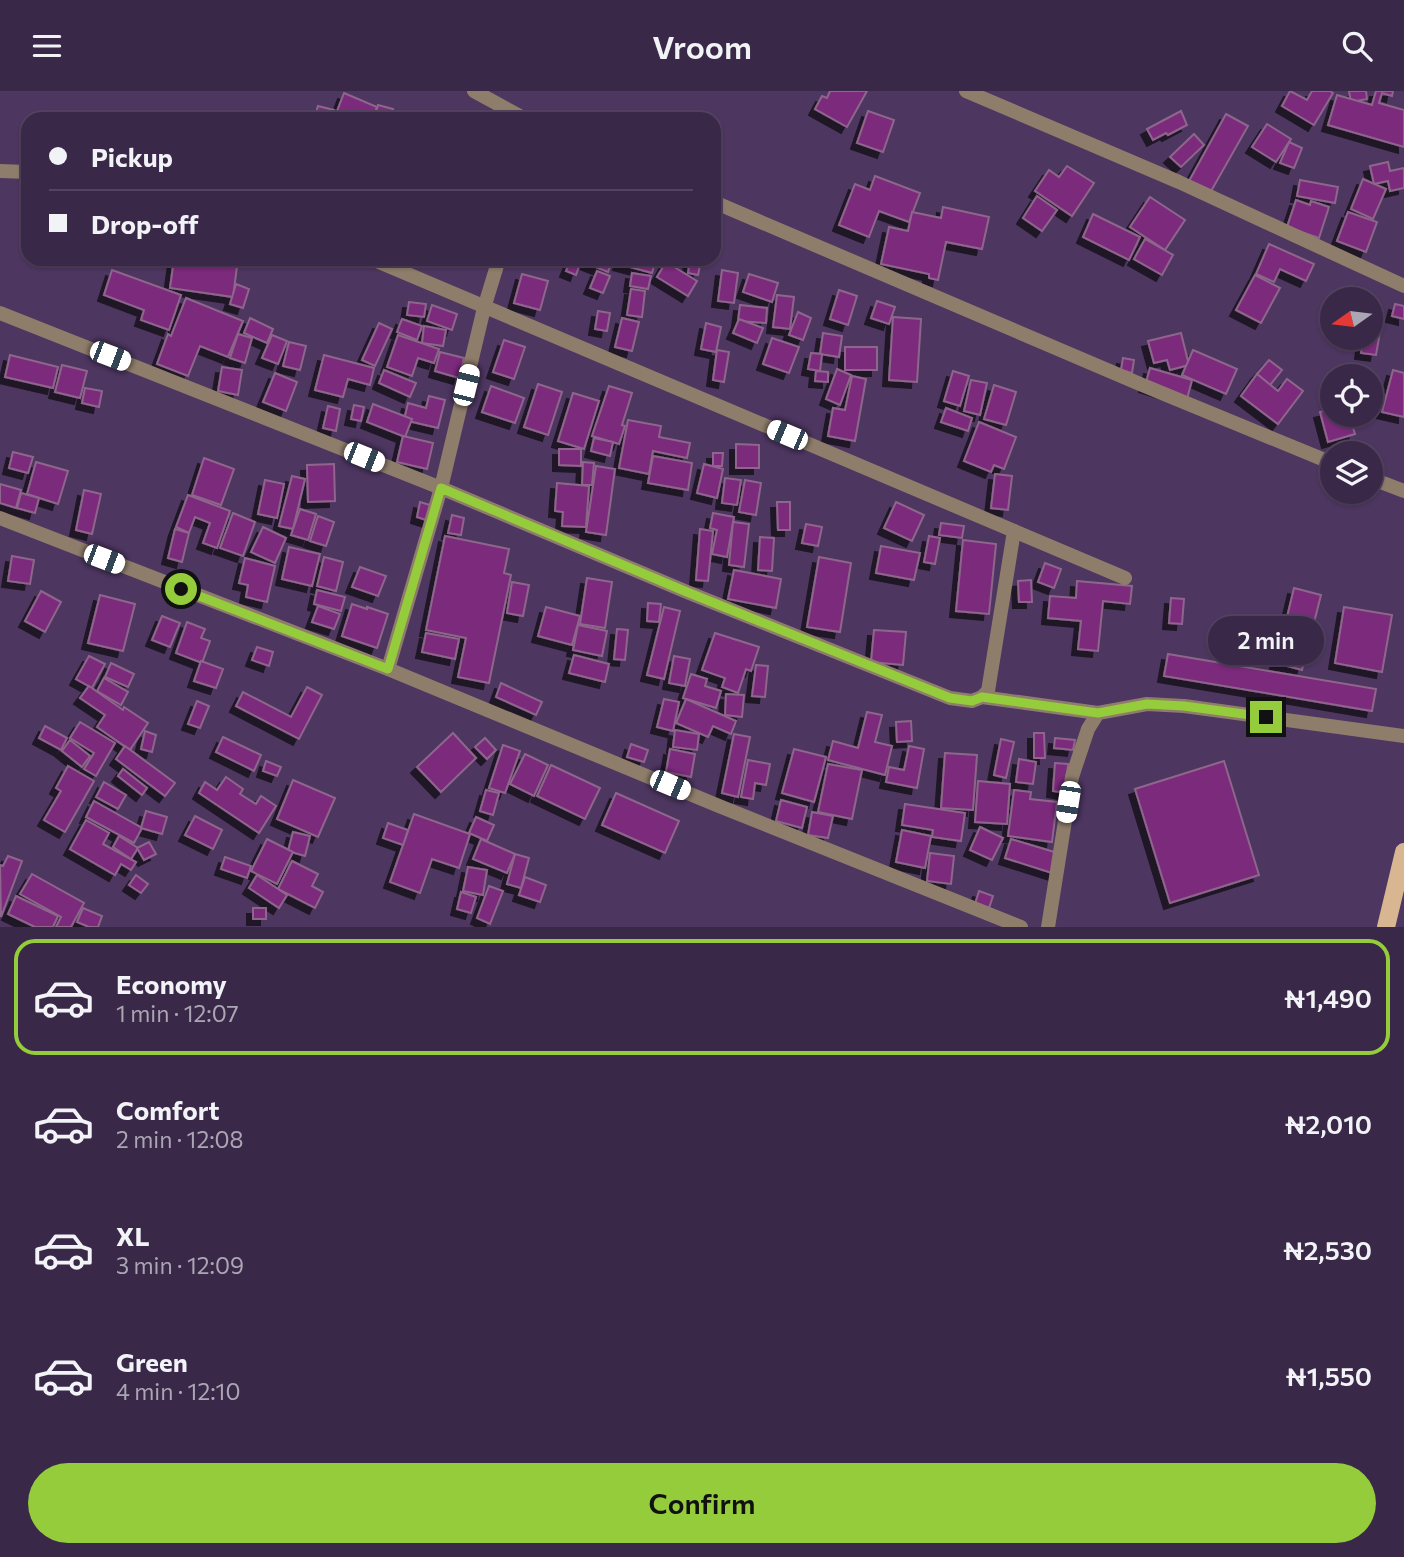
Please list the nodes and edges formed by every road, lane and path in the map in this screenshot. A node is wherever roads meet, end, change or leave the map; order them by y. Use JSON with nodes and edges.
{"nodes":[{"id":1,"x":474,"y":91,"type":"edge"},
{"id":2,"x":966,"y":91,"type":"edge"},
{"id":3,"x":512,"y":112,"type":"edge"},
{"id":4,"x":0,"y":171,"type":"edge"},
{"id":5,"x":21,"y":171,"type":"edge"},
{"id":6,"x":721,"y":205,"type":"edge"},
{"id":7,"x":388,"y":266,"type":"edge"},
{"id":8,"x":497,"y":266,"type":"edge"},
{"id":9,"x":1404,"y":285,"type":"edge"},
{"id":10,"x":485,"y":308,"type":"junction"},
{"id":11,"x":0,"y":313,"type":"edge"},
{"id":12,"x":1320,"y":458,"type":"edge"},
{"id":13,"x":1383,"y":483,"type":"edge"},
{"id":14,"x":441,"y":488,"type":"junction"},
{"id":15,"x":1404,"y":491,"type":"edge"},
{"id":16,"x":0,"y":518,"type":"edge"},
{"id":17,"x":1014,"y":531,"type":"junction"},
{"id":18,"x":1125,"y":578,"type":"dead end"},
{"id":19,"x":388,"y":669,"type":"junction"},
{"id":20,"x":982,"y":697,"type":"junction"},
{"id":21,"x":1098,"y":713,"type":"junction"},
{"id":22,"x":1404,"y":736,"type":"edge"},
{"id":23,"x":1404,"y":852,"type":"edge"},
{"id":24,"x":1021,"y":927,"type":"edge"},
{"id":25,"x":1048,"y":927,"type":"edge"},
{"id":26,"x":1386,"y":927,"type":"edge"}],
"edges":[{"from":1,"to":3,"type":"street"},
{"from":2,"to":9,"type":"street"},
{"from":4,"to":5,"type":"street"},
{"from":6,"to":12,"type":"street"},
{"from":7,"to":10,"type":"street"},
{"from":8,"to":10,"type":"street"},
{"from":10,"to":14,"type":"street"},
{"from":10,"to":17,"type":"street"},
{"from":11,"to":14,"type":"street"},
{"from":13,"to":15,"type":"street"},
{"from":14,"to":19,"type":"street"},
{"from":14,"to":20,"type":"street"},
{"from":16,"to":19,"type":"street"},
{"from":17,"to":18,"type":"street"},
{"from":17,"to":20,"type":"street"},
{"from":19,"to":24,"type":"street"},
{"from":20,"to":21,"type":"street"},
{"from":21,"to":22,"type":"street"},
{"from":21,"to":25,"type":"street"},
{"from":23,"to":26,"type":"main road"}]}
